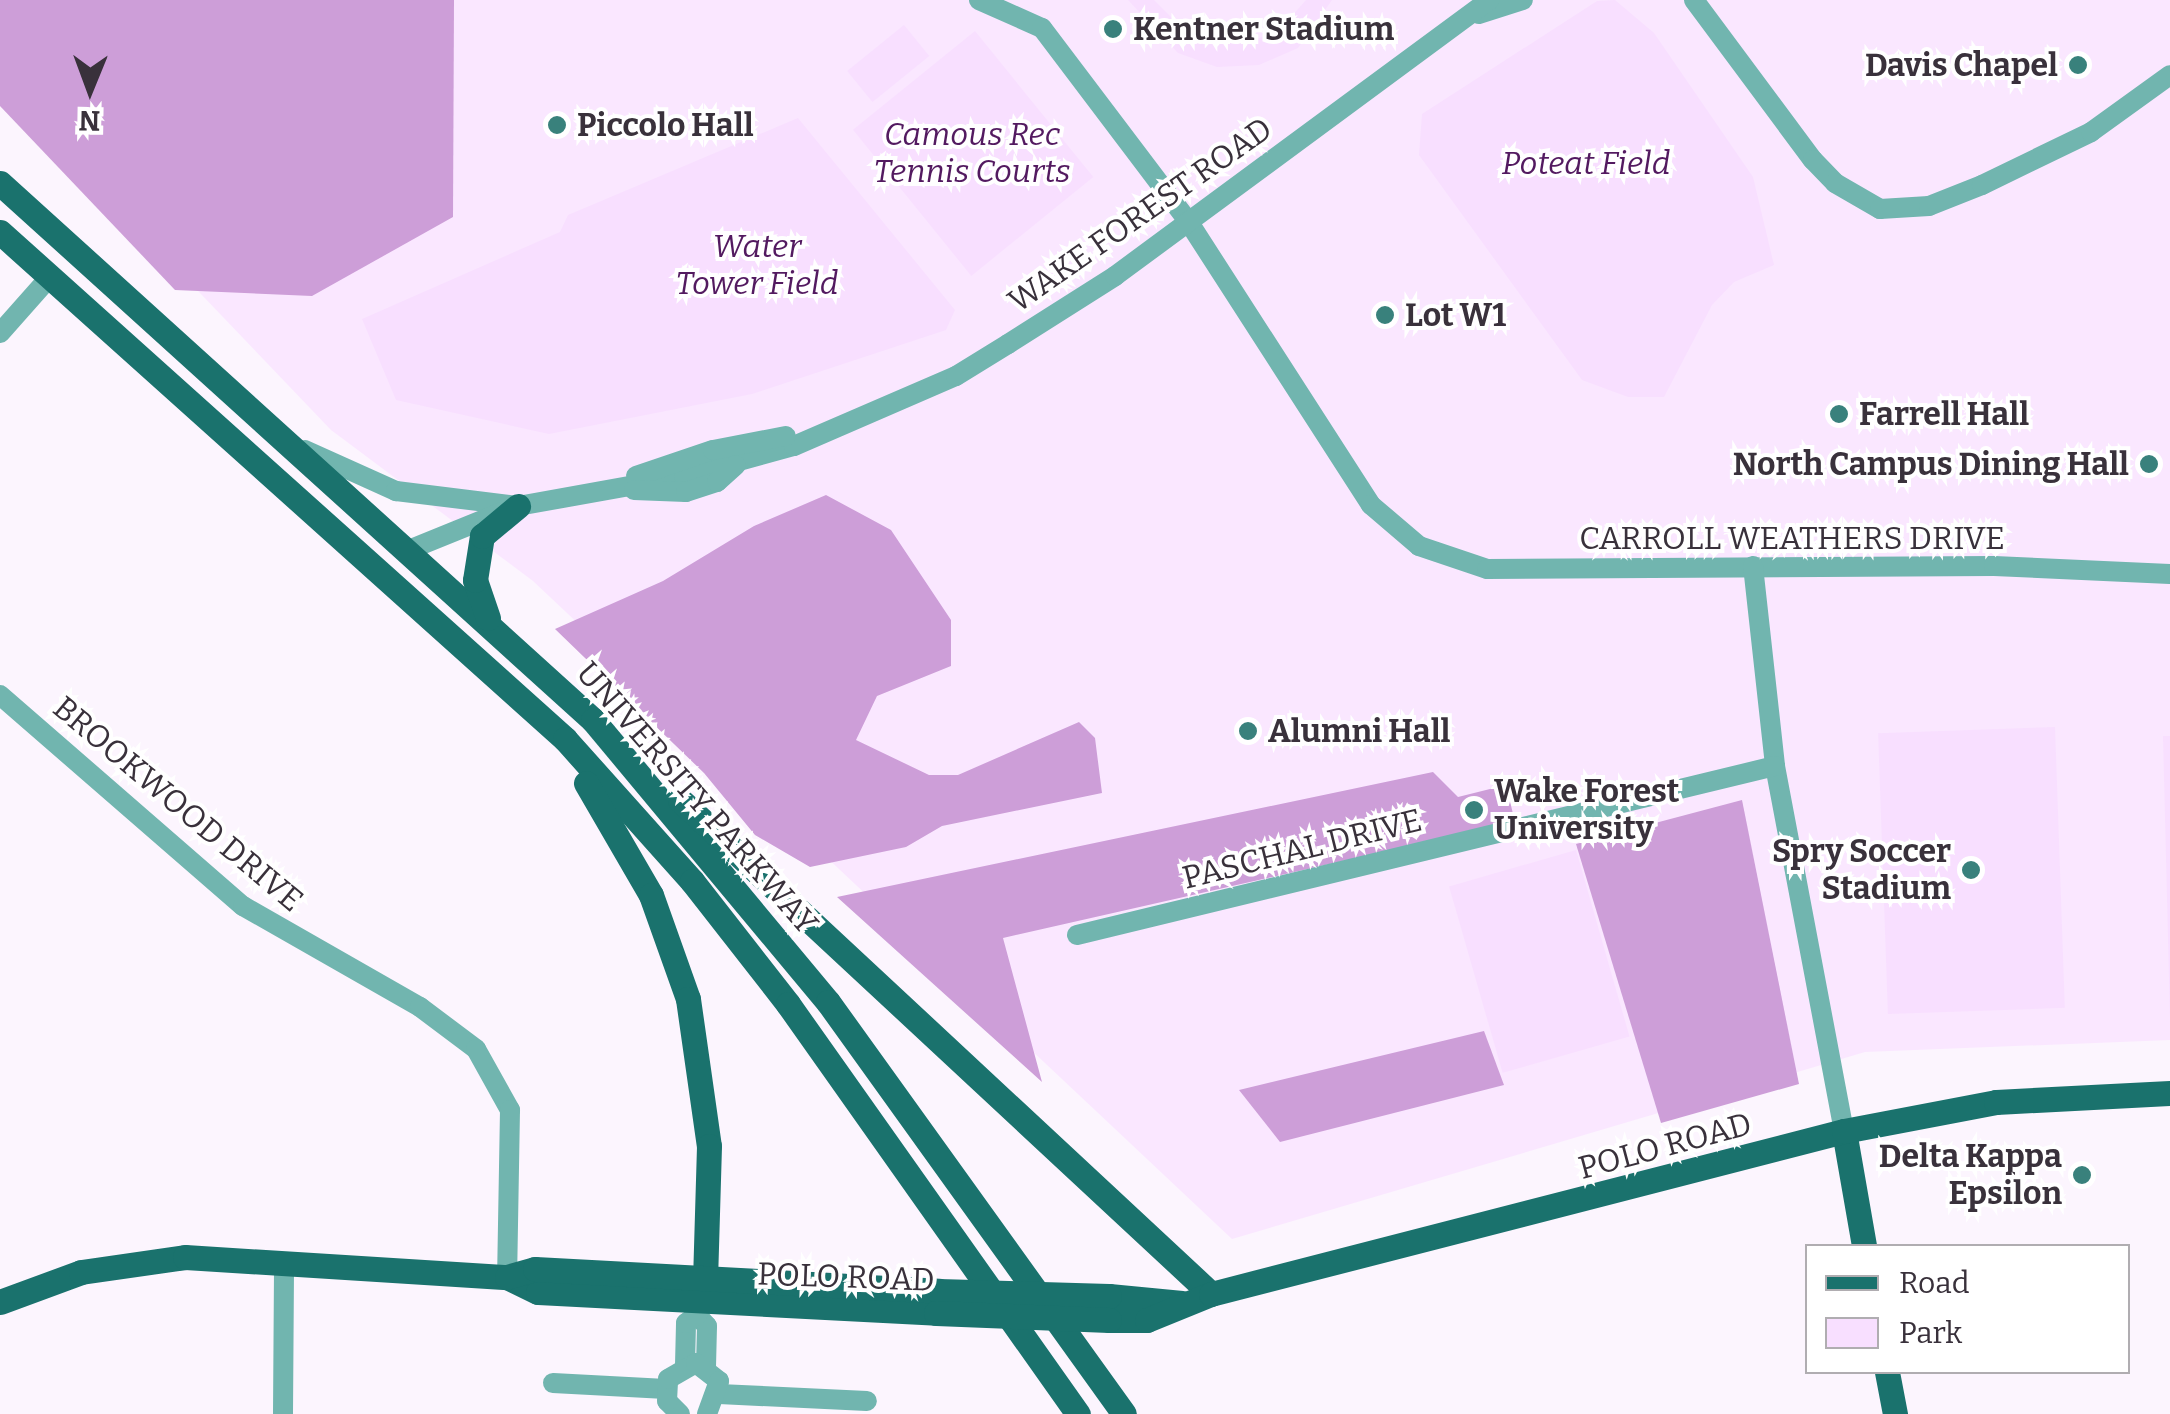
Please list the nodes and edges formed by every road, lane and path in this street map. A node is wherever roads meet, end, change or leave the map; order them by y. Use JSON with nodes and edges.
{"nodes":[{"id":1,"x":979,"y":0,"type":"edge"},
{"id":2,"x":1524,"y":0,"type":"edge"},
{"id":3,"x":1694,"y":0,"type":"edge"},
{"id":4,"x":1484,"y":7,"type":"edge"},
{"id":5,"x":2170,"y":75,"type":"edge"},
{"id":6,"x":0,"y":182,"type":"edge"},
{"id":7,"x":1188,"y":221,"type":"junction"},
{"id":8,"x":0,"y":232,"type":"edge"},
{"id":9,"x":47,"y":280,"type":"junction"},
{"id":10,"x":0,"y":333,"type":"edge"},
{"id":11,"x":818,"y":431,"type":"junction"},
{"id":12,"x":298,"y":447,"type":"junction"},
{"id":13,"x":623,"y":487,"type":"junction"},
{"id":14,"x":310,"y":505,"type":"junction"},
{"id":15,"x":518,"y":506,"type":"junction"},
{"id":16,"x":411,"y":549,"type":"junction"},
{"id":17,"x":1754,"y":566,"type":"junction"},
{"id":18,"x":2170,"y":574,"type":"edge"},
{"id":19,"x":490,"y":623,"type":"junction"},
{"id":20,"x":508,"y":686,"type":"junction"},
{"id":21,"x":0,"y":695,"type":"edge"},
{"id":22,"x":593,"y":720,"type":"junction"},
{"id":23,"x":1775,"y":766,"type":"junction"},
{"id":24,"x":1077,"y":935,"type":"dead end"},
{"id":25,"x":2170,"y":1092,"type":"edge"},
{"id":26,"x":1844,"y":1132,"type":"junction"},
{"id":27,"x":1864,"y":1244,"type":"edge"},
{"id":28,"x":284,"y":1262,"type":"junction"},
{"id":29,"x":506,"y":1277,"type":"junction"},
{"id":30,"x":1211,"y":1294,"type":"junction"},
{"id":31,"x":700,"y":1299,"type":"junction"},
{"id":32,"x":0,"y":1302,"type":"edge"},
{"id":33,"x":937,"y":1302,"type":"junction"},
{"id":34,"x":695,"y":1367,"type":"junction"},
{"id":35,"x":1887,"y":1374,"type":"edge"},
{"id":36,"x":553,"y":1383,"type":"dead end"},
{"id":37,"x":666,"y":1389,"type":"junction"},
{"id":38,"x":719,"y":1394,"type":"junction"},
{"id":39,"x":867,"y":1402,"type":"dead end"},
{"id":40,"x":284,"y":1414,"type":"edge"},
{"id":41,"x":680,"y":1414,"type":"edge"},
{"id":42,"x":707,"y":1414,"type":"edge"},
{"id":43,"x":1078,"y":1414,"type":"edge"},
{"id":44,"x":1124,"y":1414,"type":"edge"},
{"id":45,"x":1895,"y":1414,"type":"edge"}],
"edges":[{"from":1,"to":7,"type":"street"},
{"from":2,"to":4,"type":"street","name":"WAKE FOREST ROAD"},
{"from":3,"to":5,"type":"street"},
{"from":4,"to":7,"type":"street","name":"WAKE FOREST ROAD"},
{"from":6,"to":12,"type":"main road","name":"UNIVERSITY PARKWAY"},
{"from":7,"to":11,"type":"street","name":"WAKE FOREST ROAD"},
{"from":7,"to":17,"type":"street","name":"CARROLL WEATHERS DRIVE"},
{"from":8,"to":9,"type":"main road","name":"UNIVERSITY PARKWAY"},
{"from":9,"to":10,"type":"street"},
{"from":9,"to":14,"type":"main road","name":"UNIVERSITY PARKWAY"},
{"from":11,"to":13,"type":"street","name":"WAKE FOREST ROAD"},
{"from":11,"to":13,"type":"street","name":"WAKE FOREST ROAD"},
{"from":12,"to":15,"type":"street","name":"WAKE FOREST ROAD"},
{"from":12,"to":16,"type":"main road","name":"UNIVERSITY PARKWAY"},
{"from":13,"to":15,"type":"street","name":"WAKE FOREST ROAD"},
{"from":14,"to":16,"type":"main road"},
{"from":14,"to":20,"type":"main road","name":"UNIVERSITY PARKWAY"},
{"from":15,"to":16,"type":"street","name":"WAKE FOREST ROAD"},
{"from":15,"to":19,"type":"main road"},
{"from":16,"to":19,"type":"main road","name":"UNIVERSITY PARKWAY"},
{"from":17,"to":18,"type":"street","name":"CARROLL WEATHERS DRIVE"},
{"from":17,"to":23,"type":"street"},
{"from":19,"to":22,"type":"main road","name":"UNIVERSITY PARKWAY"},
{"from":20,"to":31,"type":"main road"},
{"from":20,"to":43,"type":"main road","name":"UNIVERSITY PARKWAY"},
{"from":21,"to":29,"type":"street","name":"BROOKWOOD DRIVE"},
{"from":22,"to":30,"type":"main road"},
{"from":22,"to":44,"type":"main road","name":"UNIVERSITY PARKWAY"},
{"from":23,"to":24,"type":"street","name":"PASCHAL DRIVE"},
{"from":23,"to":26,"type":"street"},
{"from":25,"to":26,"type":"main road","name":"POLO ROAD"},
{"from":26,"to":27,"type":"main road"},
{"from":26,"to":30,"type":"main road","name":"POLO ROAD"},
{"from":28,"to":29,"type":"main road","name":"POLO ROAD"},
{"from":28,"to":32,"type":"main road","name":"POLO ROAD"},
{"from":28,"to":40,"type":"street"},
{"from":29,"to":31,"type":"main road","name":"POLO ROAD"},
{"from":30,"to":33,"type":"main road","name":"POLO ROAD","bridge":true},
{"from":31,"to":33,"type":"main road","name":"POLO ROAD"},
{"from":31,"to":33,"type":"main road","name":"POLO ROAD"},
{"from":31,"to":34,"type":"street"},
{"from":34,"to":37,"type":"street"},
{"from":34,"to":38,"type":"street"},
{"from":35,"to":45,"type":"main road"},
{"from":36,"to":37,"type":"street"},
{"from":37,"to":41,"type":"street"},
{"from":38,"to":39,"type":"street"},
{"from":38,"to":42,"type":"street"}]}
